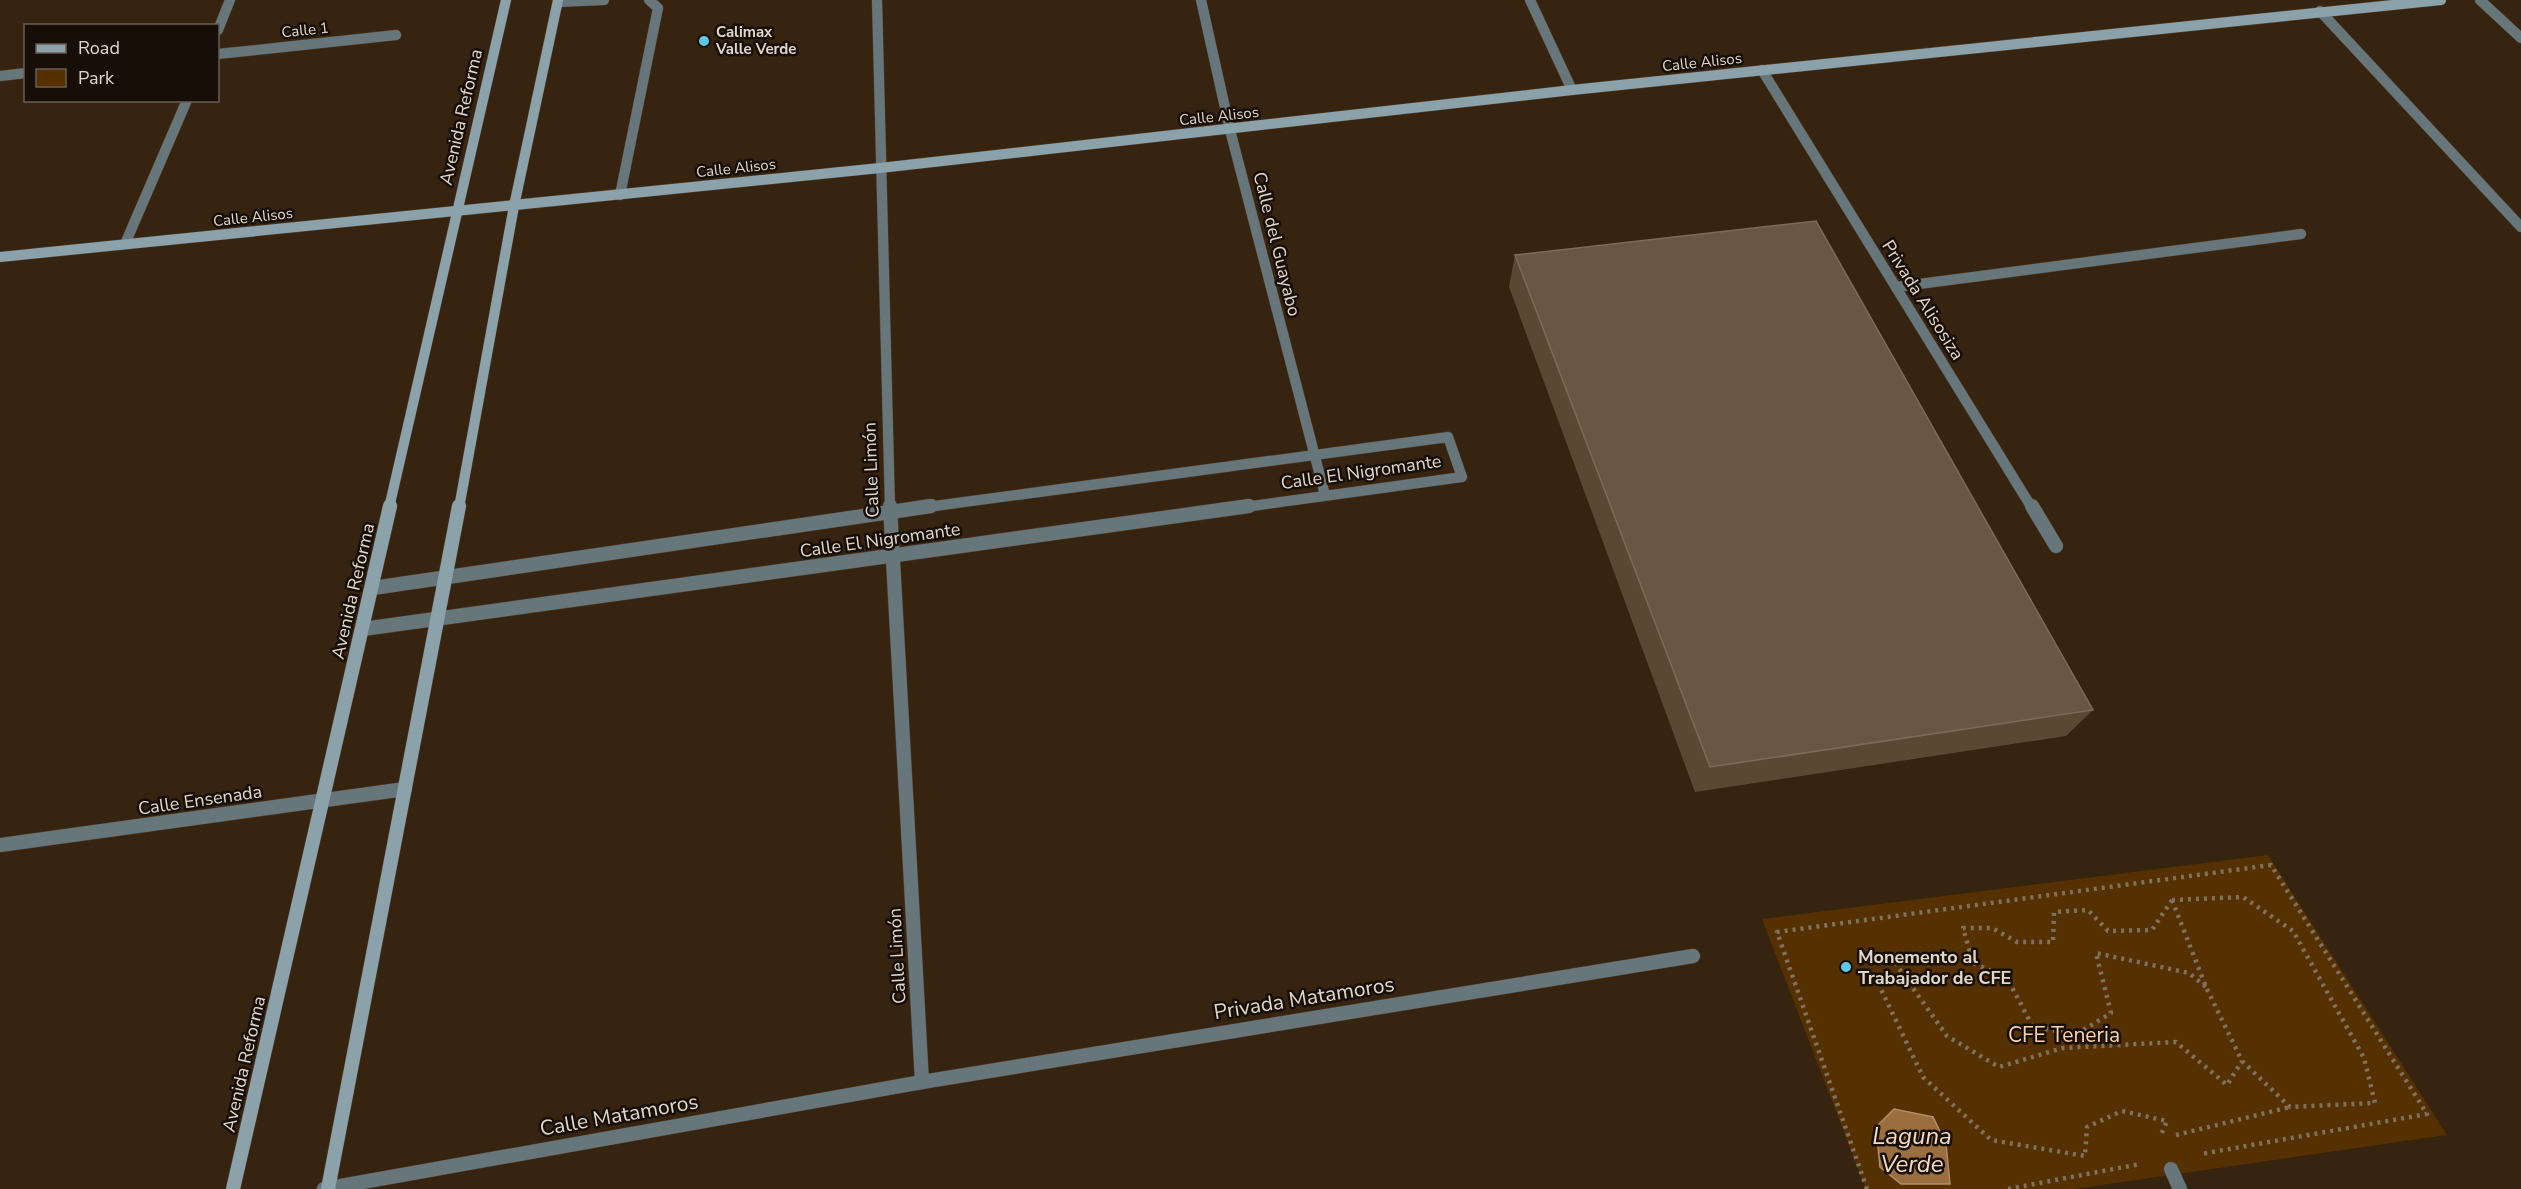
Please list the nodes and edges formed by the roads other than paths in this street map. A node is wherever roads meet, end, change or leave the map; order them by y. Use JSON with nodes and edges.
{"nodes":[{"id":1,"x":230,"y":0,"type":"edge"},
{"id":2,"x":506,"y":0,"type":"edge"},
{"id":3,"x":604,"y":0,"type":"edge"},
{"id":4,"x":649,"y":0,"type":"edge"},
{"id":5,"x":877,"y":0,"type":"edge"},
{"id":6,"x":1200,"y":0,"type":"edge"},
{"id":7,"x":1530,"y":0,"type":"edge"},
{"id":8,"x":2441,"y":0,"type":"edge"},
{"id":9,"x":2480,"y":0,"type":"edge"},
{"id":10,"x":558,"y":1,"type":"edge"},
{"id":11,"x":2320,"y":11,"type":"junction"},
{"id":12,"x":219,"y":28,"type":"edge"},
{"id":13,"x":396,"y":35,"type":"dead end"},
{"id":14,"x":2521,"y":38,"type":"edge"},
{"id":15,"x":219,"y":54,"type":"edge"},
{"id":16,"x":1762,"y":70,"type":"junction"},
{"id":17,"x":24,"y":73,"type":"edge"},
{"id":18,"x":0,"y":76,"type":"edge"},
{"id":19,"x":1572,"y":90,"type":"junction"},
{"id":20,"x":186,"y":102,"type":"edge"},
{"id":21,"x":1230,"y":130,"type":"junction"},
{"id":22,"x":880,"y":168,"type":"junction"},
{"id":23,"x":620,"y":195,"type":"junction"},
{"id":24,"x":514,"y":206,"type":"junction"},
{"id":25,"x":457,"y":212,"type":"junction"},
{"id":26,"x":2521,"y":227,"type":"edge"},
{"id":27,"x":2301,"y":234,"type":"dead end"},
{"id":28,"x":125,"y":244,"type":"junction"},
{"id":29,"x":0,"y":257,"type":"edge"},
{"id":30,"x":1896,"y":287,"type":"junction"},
{"id":31,"x":1314,"y":456,"type":"junction"},
{"id":32,"x":1324,"y":495,"type":"junction"},
{"id":33,"x":890,"y":512,"type":"junction"},
{"id":34,"x":2056,"y":546,"type":"dead end"},
{"id":35,"x":893,"y":556,"type":"junction"},
{"id":36,"x":446,"y":577,"type":"junction"},
{"id":37,"x":373,"y":588,"type":"junction"},
{"id":38,"x":439,"y":617,"type":"junction"},
{"id":39,"x":363,"y":629,"type":"junction"},
{"id":40,"x":405,"y":789,"type":"junction"},
{"id":41,"x":323,"y":802,"type":"junction"},
{"id":42,"x":0,"y":845,"type":"edge"},
{"id":43,"x":1693,"y":956,"type":"dead end"},
{"id":44,"x":922,"y":1082,"type":"junction"},
{"id":45,"x":2169,"y":1164,"type":"road end"},
{"id":46,"x":233,"y":1189,"type":"edge"},
{"id":47,"x":327,"y":1189,"type":"edge"},
{"id":48,"x":2180,"y":1189,"type":"edge"}],
"edges":[{"from":1,"to":12,"type":"street"},
{"from":2,"to":25,"type":"street","name":"Avenida Reforma"},
{"from":3,"to":10,"type":"street"},
{"from":4,"to":23,"type":"street"},
{"from":5,"to":22,"type":"street","name":"Calle Limón"},
{"from":6,"to":21,"type":"street","name":"Calle del Guayabo"},
{"from":7,"to":19,"type":"street"},
{"from":8,"to":11,"type":"street","name":"Calle Alisos"},
{"from":9,"to":14,"type":"street"},
{"from":10,"to":24,"type":"street"},
{"from":11,"to":16,"type":"street","name":"Calle Alisos"},
{"from":11,"to":26,"type":"street"},
{"from":13,"to":15,"type":"street","name":"Calle 1"},
{"from":16,"to":19,"type":"street","name":"Calle Alisos"},
{"from":16,"to":30,"type":"street","name":"Privada Alisosiza"},
{"from":17,"to":18,"type":"street"},
{"from":19,"to":21,"type":"street","name":"Calle Alisos"},
{"from":20,"to":28,"type":"street"},
{"from":21,"to":22,"type":"street","name":"Calle Alisos"},
{"from":21,"to":31,"type":"street","name":"Calle del Guayabo"},
{"from":22,"to":23,"type":"street","name":"Calle Alisos"},
{"from":22,"to":33,"type":"street","name":"Calle Limón"},
{"from":23,"to":24,"type":"street","name":"Calle Alisos"},
{"from":24,"to":25,"type":"street","name":"Calle Alisos"},
{"from":24,"to":36,"type":"street"},
{"from":25,"to":28,"type":"street","name":"Calle Alisos"},
{"from":25,"to":37,"type":"street","name":"Avenida Reforma"},
{"from":27,"to":30,"type":"street"},
{"from":28,"to":29,"type":"street","name":"Calle Alisos"},
{"from":30,"to":34,"type":"street","name":"Privada Alisosiza"},
{"from":31,"to":32,"type":"street","name":"Calle del Guayabo"},
{"from":31,"to":32,"type":"street","name":"Calle El Nigromante"},
{"from":31,"to":33,"type":"street","name":"Calle El Nigromante"},
{"from":32,"to":35,"type":"street","name":"Calle El Nigromante"},
{"from":33,"to":35,"type":"street","name":"Calle Limón"},
{"from":33,"to":36,"type":"street","name":"Calle El Nigromante"},
{"from":35,"to":38,"type":"street","name":"Calle El Nigromante"},
{"from":35,"to":44,"type":"street","name":"Calle Limón"},
{"from":36,"to":37,"type":"street","name":"Calle El Nigromante"},
{"from":36,"to":38,"type":"street"},
{"from":37,"to":39,"type":"street","name":"Avenida Reforma"},
{"from":38,"to":39,"type":"street","name":"Calle El Nigromante"},
{"from":38,"to":40,"type":"street"},
{"from":39,"to":41,"type":"street","name":"Avenida Reforma"},
{"from":40,"to":41,"type":"street","name":"Calle Ensenada"},
{"from":40,"to":47,"type":"street"},
{"from":41,"to":42,"type":"street","name":"Calle Ensenada"},
{"from":41,"to":46,"type":"street","name":"Avenida Reforma"},
{"from":43,"to":44,"type":"street","name":"Privada Matamoros"},
{"from":44,"to":47,"type":"street","name":"Calle Matamoros"},
{"from":45,"to":48,"type":"street"}]}
